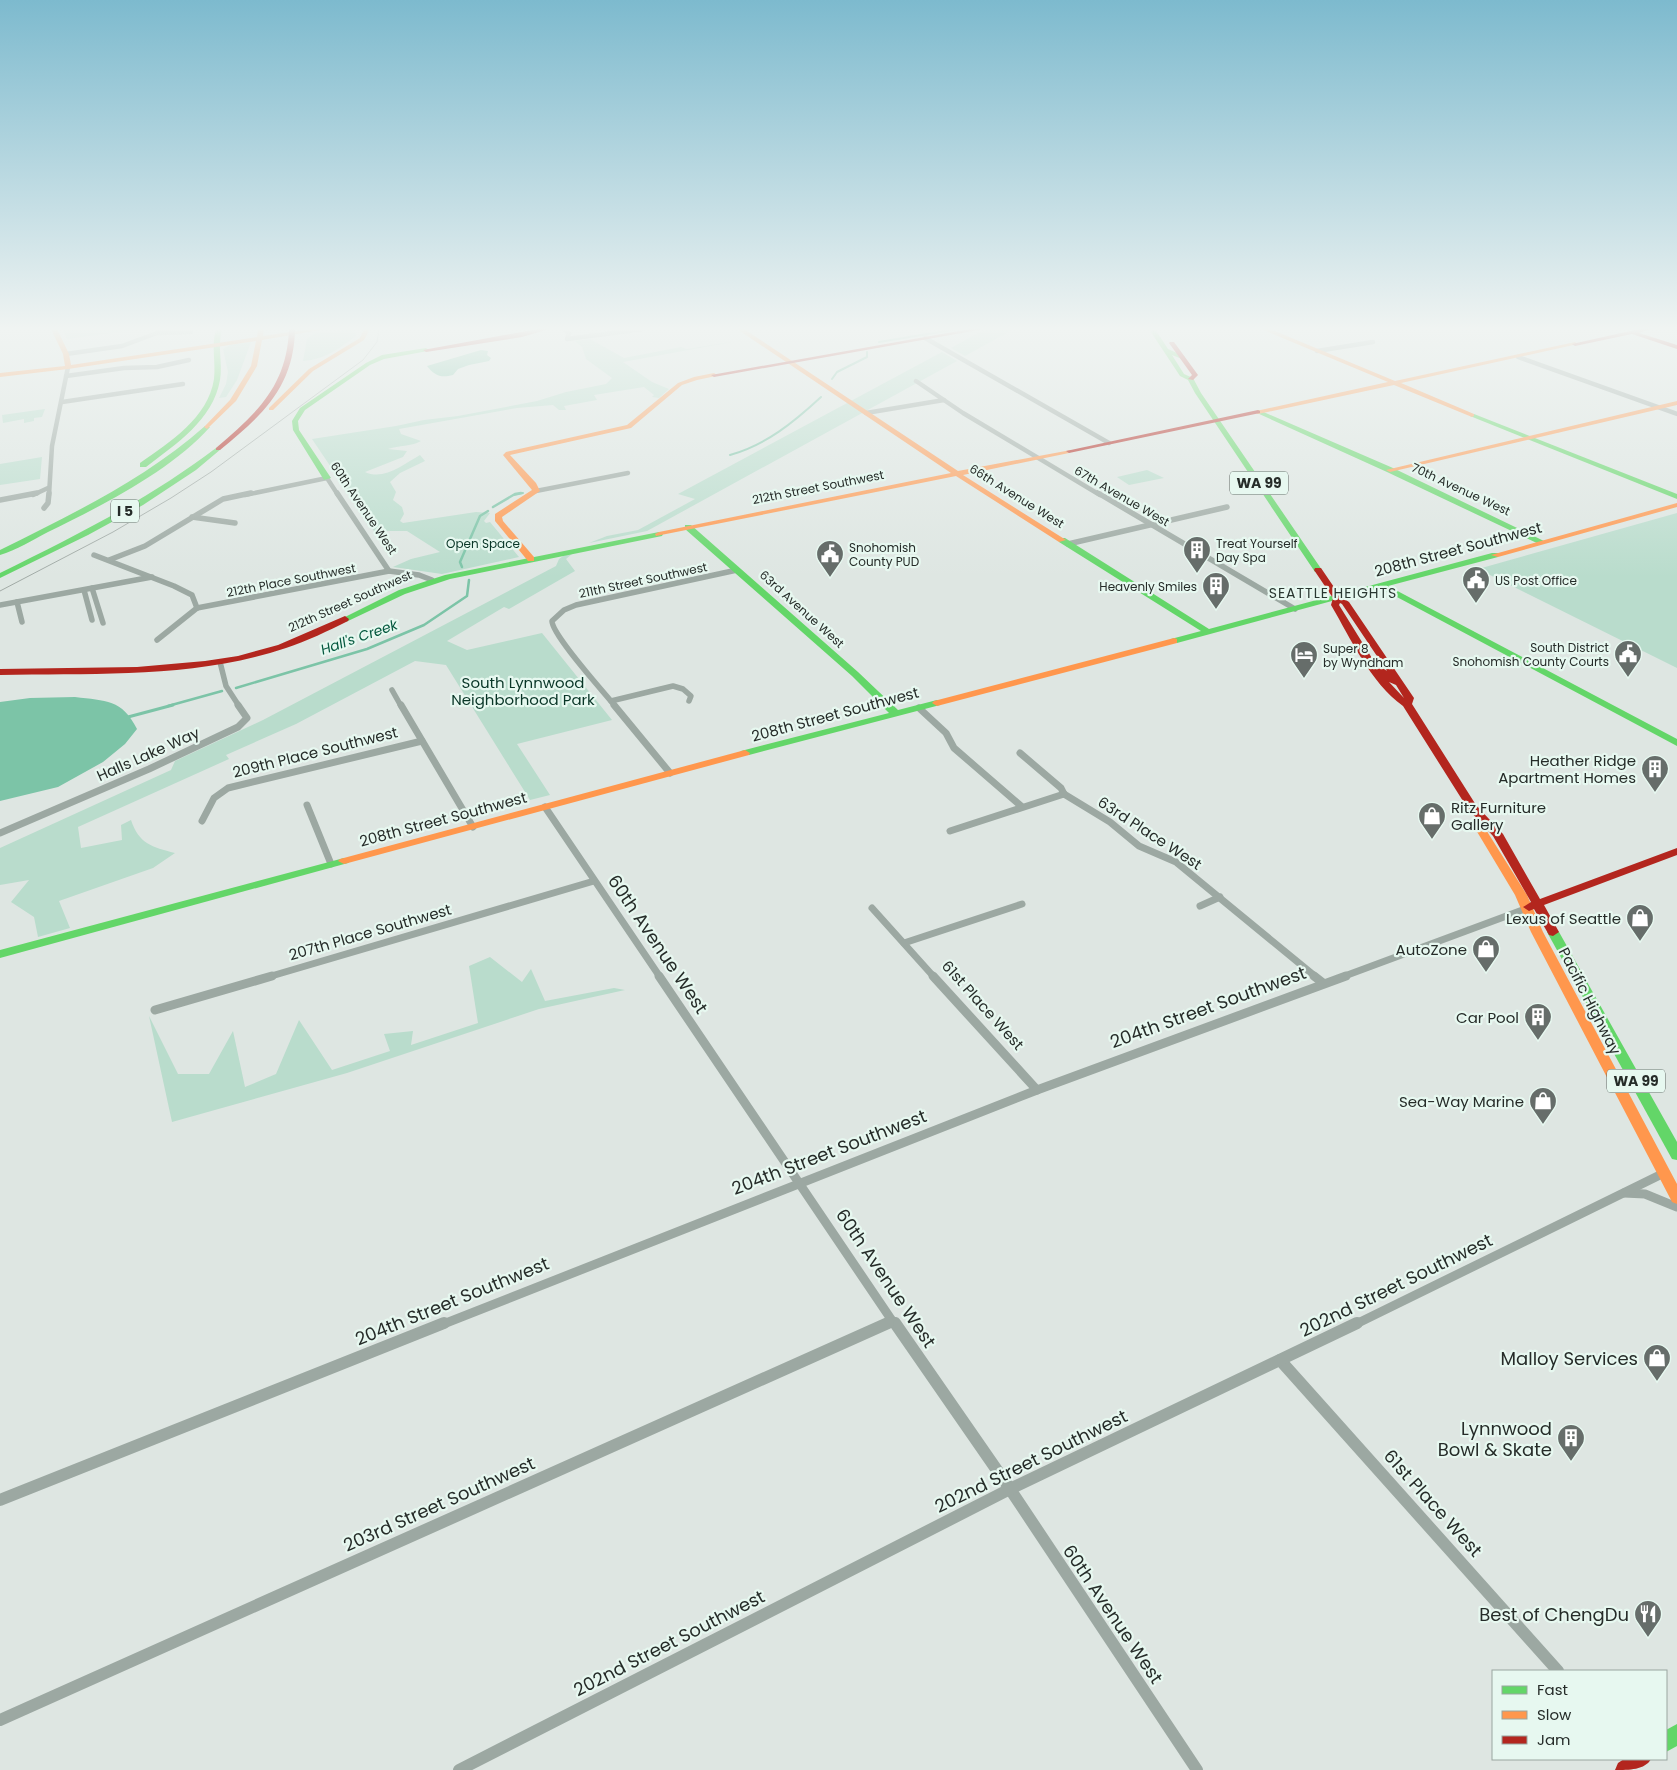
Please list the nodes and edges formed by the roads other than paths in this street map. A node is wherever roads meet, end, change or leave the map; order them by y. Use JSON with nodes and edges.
{"nodes":[{"id":1,"x":60,"y":412,"type":"edge"},
{"id":2,"x":202,"y":412,"type":"edge"},
{"id":3,"x":222,"y":412,"type":"edge"},
{"id":4,"x":258,"y":412,"type":"edge"},
{"id":5,"x":269,"y":412,"type":"edge"},
{"id":6,"x":300,"y":412,"type":"edge"},
{"id":7,"x":649,"y":412,"type":"edge"},
{"id":8,"x":874,"y":412,"type":"edge"},
{"id":9,"x":962,"y":412,"type":"edge"},
{"id":10,"x":1054,"y":412,"type":"edge"},
{"id":11,"x":1211,"y":412,"type":"edge"},
{"id":12,"x":1259,"y":412,"type":"joint"},
{"id":13,"x":1464,"y":412,"type":"edge"},
{"id":14,"x":1640,"y":412,"type":"edge"},
{"id":15,"x":866,"y":413,"type":"joint"},
{"id":16,"x":1217,"y":421,"type":"junction"},
{"id":17,"x":241,"y":430,"type":"junction"},
{"id":18,"x":1530,"y":438,"type":"junction"},
{"id":19,"x":1109,"y":443,"type":"junction"},
{"id":20,"x":1036,"y":458,"type":"junction"},
{"id":21,"x":1390,"y":470,"type":"junction"},
{"id":22,"x":628,"y":473,"type":"dead end"},
{"id":23,"x":956,"y":473,"type":"junction"},
{"id":24,"x":327,"y":478,"type":"junction"},
{"id":25,"x":48,"y":488,"type":"junction"},
{"id":26,"x":536,"y":491,"type":"junction"},
{"id":27,"x":1677,"y":497,"type":"edge"},
{"id":28,"x":0,"y":500,"type":"edge"},
{"id":29,"x":1677,"y":505,"type":"edge"},
{"id":30,"x":1227,"y":507,"type":"dead end"},
{"id":31,"x":44,"y":508,"type":"dead end"},
{"id":32,"x":192,"y":517,"type":"junction"},
{"id":33,"x":235,"y":523,"type":"dead end"},
{"id":34,"x":1152,"y":525,"type":"junction"},
{"id":35,"x":688,"y":527,"type":"junction"},
{"id":36,"x":1542,"y":542,"type":"junction"},
{"id":37,"x":1068,"y":544,"type":"junction"},
{"id":38,"x":0,"y":552,"type":"edge"},
{"id":39,"x":94,"y":555,"type":"dead end"},
{"id":40,"x":531,"y":558,"type":"junction"},
{"id":41,"x":109,"y":560,"type":"junction"},
{"id":42,"x":738,"y":570,"type":"junction"},
{"id":43,"x":389,"y":571,"type":"junction"},
{"id":44,"x":0,"y":576,"type":"edge"},
{"id":45,"x":152,"y":577,"type":"junction"},
{"id":46,"x":432,"y":580,"type":"junction"},
{"id":47,"x":1382,"y":586,"type":"junction"},
{"id":48,"x":92,"y":588,"type":"junction"},
{"id":49,"x":84,"y":590,"type":"junction"},
{"id":50,"x":1337,"y":598,"type":"junction"},
{"id":51,"x":17,"y":602,"type":"junction"},
{"id":52,"x":0,"y":605,"type":"edge"},
{"id":53,"x":197,"y":608,"type":"junction"},
{"id":54,"x":1295,"y":609,"type":"junction"},
{"id":55,"x":92,"y":620,"type":"dead end"},
{"id":56,"x":22,"y":622,"type":"dead end"},
{"id":57,"x":102,"y":623,"type":"dead end"},
{"id":58,"x":1208,"y":632,"type":"junction"},
{"id":59,"x":157,"y":640,"type":"dead end"},
{"id":60,"x":220,"y":662,"type":"junction"},
{"id":61,"x":1373,"y":665,"type":"junction"},
{"id":62,"x":0,"y":672,"type":"edge"},
{"id":63,"x":1399,"y":683,"type":"junction"},
{"id":64,"x":392,"y":690,"type":"dead end"},
{"id":65,"x":611,"y":701,"type":"junction"},
{"id":66,"x":689,"y":701,"type":"dead end"},
{"id":67,"x":1407,"y":703,"type":"junction"},
{"id":68,"x":919,"y":708,"type":"junction"},
{"id":69,"x":896,"y":714,"type":"junction"},
{"id":70,"x":422,"y":741,"type":"junction"},
{"id":71,"x":1677,"y":743,"type":"edge"},
{"id":72,"x":1020,"y":754,"type":"dead end"},
{"id":73,"x":670,"y":773,"type":"junction"},
{"id":74,"x":1064,"y":794,"type":"junction"},
{"id":75,"x":307,"y":805,"type":"dead end"},
{"id":76,"x":1021,"y":806,"type":"junction"},
{"id":77,"x":545,"y":807,"type":"junction"},
{"id":78,"x":202,"y":822,"type":"dead end"},
{"id":79,"x":472,"y":827,"type":"junction"},
{"id":80,"x":950,"y":831,"type":"dead end"},
{"id":81,"x":0,"y":833,"type":"edge"},
{"id":82,"x":1677,"y":851,"type":"edge"},
{"id":83,"x":331,"y":864,"type":"junction"},
{"id":84,"x":594,"y":881,"type":"junction"},
{"id":85,"x":1220,"y":897,"type":"junction"},
{"id":86,"x":1022,"y":904,"type":"dead end"},
{"id":87,"x":1200,"y":906,"type":"dead end"},
{"id":88,"x":1533,"y":906,"type":"junction"},
{"id":89,"x":872,"y":908,"type":"dead end"},
{"id":90,"x":904,"y":943,"type":"junction"},
{"id":91,"x":0,"y":954,"type":"edge"},
{"id":92,"x":1323,"y":983,"type":"junction"},
{"id":93,"x":155,"y":1010,"type":"dead end"},
{"id":94,"x":1037,"y":1090,"type":"junction"},
{"id":95,"x":1663,"y":1131,"type":"junction"},
{"id":96,"x":1677,"y":1138,"type":"edge"},
{"id":97,"x":1677,"y":1155,"type":"edge"},
{"id":98,"x":1664,"y":1173,"type":"junction"},
{"id":99,"x":800,"y":1182,"type":"junction"},
{"id":100,"x":1622,"y":1193,"type":"junction"},
{"id":101,"x":1677,"y":1198,"type":"edge"},
{"id":102,"x":1677,"y":1207,"type":"edge"},
{"id":103,"x":893,"y":1321,"type":"junction"},
{"id":104,"x":1280,"y":1360,"type":"junction"},
{"id":105,"x":1010,"y":1489,"type":"junction"},
{"id":106,"x":0,"y":1500,"type":"edge"},
{"id":107,"x":1557,"y":1670,"type":"edge"},
{"id":108,"x":0,"y":1720,"type":"edge"},
{"id":109,"x":1637,"y":1760,"type":"edge"},
{"id":110,"x":459,"y":1770,"type":"edge"},
{"id":111,"x":1197,"y":1770,"type":"edge"},
{"id":112,"x":1625,"y":1770,"type":"edge"}],
"edges":[{"from":1,"to":25,"type":"street"},
{"from":2,"to":38,"type":"main road"},
{"from":3,"to":38,"type":"main road","number":"I 5"},
{"from":4,"to":17,"type":"main road","number":"I 5"},
{"from":5,"to":17,"type":"main road"},
{"from":6,"to":24,"type":"main road","name":"60th Avenue West"},
{"from":7,"to":26,"type":"main road"},
{"from":8,"to":15,"type":"street"},
{"from":9,"to":20,"type":"street","name":"67th Avenue West"},
{"from":10,"to":19,"type":"street"},
{"from":11,"to":16,"type":"main road","name":"Pacific Highway","number":"WA 99"},
{"from":12,"to":16,"type":"main road","name":"212th Street Southwest"},
{"from":12,"to":21,"type":"main road","name":"70th Avenue West"},
{"from":13,"to":18,"type":"main road"},
{"from":14,"to":18,"type":"main road"},
{"from":15,"to":23,"type":"main road","name":"66th Avenue West"},
{"from":16,"to":19,"type":"main road","name":"212th Street Southwest"},
{"from":16,"to":50,"type":"main road","name":"Pacific Highway","number":"WA 99"},
{"from":17,"to":44,"type":"main road","number":"I 5"},
{"from":18,"to":21,"type":"main road"},
{"from":18,"to":27,"type":"main road"},
{"from":19,"to":20,"type":"main road","name":"212th Street Southwest"},
{"from":20,"to":23,"type":"main road","name":"212th Street Southwest"},
{"from":20,"to":34,"type":"street","name":"67th Avenue West"},
{"from":21,"to":36,"type":"main road","name":"70th Avenue West"},
{"from":22,"to":26,"type":"street"},
{"from":23,"to":35,"type":"main road","name":"212th Street Southwest"},
{"from":23,"to":37,"type":"main road","name":"66th Avenue West"},
{"from":24,"to":32,"type":"street"},
{"from":24,"to":43,"type":"street","name":"60th Avenue West"},
{"from":25,"to":28,"type":"street"},
{"from":25,"to":31,"type":"street"},
{"from":26,"to":40,"type":"main road"},
{"from":29,"to":36,"type":"main road","name":"208th Street Southwest"},
{"from":30,"to":34,"type":"street"},
{"from":32,"to":33,"type":"street"},
{"from":32,"to":41,"type":"street"},
{"from":34,"to":37,"type":"street"},
{"from":34,"to":54,"type":"street","name":"67th Avenue West"},
{"from":35,"to":40,"type":"main road","name":"212th Street Southwest"},
{"from":35,"to":42,"type":"main road","name":"63rd Avenue West"},
{"from":36,"to":47,"type":"main road","name":"208th Street Southwest"},
{"from":37,"to":58,"type":"main road","name":"66th Avenue West"},
{"from":39,"to":41,"type":"street"},
{"from":40,"to":46,"type":"main road","name":"212th Street Southwest"},
{"from":41,"to":45,"type":"street"},
{"from":42,"to":65,"type":"street","name":"211th Street Southwest"},
{"from":42,"to":69,"type":"main road","name":"63rd Avenue West"},
{"from":43,"to":46,"type":"street","name":"60th Avenue West"},
{"from":43,"to":53,"type":"street","name":"212th Place Southwest"},
{"from":45,"to":48,"type":"street"},
{"from":45,"to":53,"type":"street"},
{"from":46,"to":60,"type":"main road","name":"212th Street Southwest"},
{"from":47,"to":50,"type":"main road","name":"208th Street Southwest"},
{"from":47,"to":71,"type":"main road"},
{"from":48,"to":49,"type":"street"},
{"from":48,"to":57,"type":"street"},
{"from":49,"to":51,"type":"street"},
{"from":49,"to":55,"type":"street"},
{"from":50,"to":54,"type":"main road","name":"208th Street Southwest"},
{"from":50,"to":61,"type":"main road","name":"Pacific Highway","number":"WA 99"},
{"from":50,"to":63,"type":"main road","name":"Pacific Highway","number":"WA 99"},
{"from":51,"to":52,"type":"street"},
{"from":51,"to":56,"type":"street"},
{"from":53,"to":59,"type":"street"},
{"from":54,"to":58,"type":"main road","name":"208th Street Southwest"},
{"from":58,"to":68,"type":"main road","name":"208th Street Southwest"},
{"from":60,"to":62,"type":"main road","name":"212th Street Southwest"},
{"from":60,"to":81,"type":"street","name":"Halls Lake Way"},
{"from":61,"to":63,"type":"main road"},
{"from":61,"to":67,"type":"main road","name":"Pacific Highway","number":"WA 99"},
{"from":63,"to":67,"type":"main road","name":"Pacific Highway","number":"WA 99"},
{"from":64,"to":70,"type":"street"},
{"from":65,"to":66,"type":"street"},
{"from":65,"to":73,"type":"street"},
{"from":67,"to":88,"type":"main road","name":"Pacific Highway","number":"WA 99"},
{"from":68,"to":69,"type":"main road","name":"208th Street Southwest"},
{"from":68,"to":76,"type":"street"},
{"from":69,"to":73,"type":"main road","name":"208th Street Southwest"},
{"from":70,"to":78,"type":"street","name":"209th Place Southwest"},
{"from":70,"to":79,"type":"street"},
{"from":72,"to":74,"type":"street","name":"63rd Place West"},
{"from":73,"to":77,"type":"main road","name":"208th Street Southwest"},
{"from":74,"to":76,"type":"street"},
{"from":74,"to":85,"type":"street","name":"63rd Place West"},
{"from":75,"to":83,"type":"street"},
{"from":76,"to":80,"type":"street"},
{"from":77,"to":79,"type":"main road","name":"208th Street Southwest"},
{"from":77,"to":84,"type":"street","name":"60th Avenue West"},
{"from":79,"to":83,"type":"main road","name":"208th Street Southwest"},
{"from":82,"to":88,"type":"main road","name":"204th Street Southwest"},
{"from":83,"to":91,"type":"main road","name":"208th Street Southwest"},
{"from":84,"to":93,"type":"street","name":"207th Place Southwest"},
{"from":84,"to":99,"type":"street","name":"60th Avenue West"},
{"from":85,"to":87,"type":"street"},
{"from":85,"to":92,"type":"street","name":"63rd Place West"},
{"from":86,"to":90,"type":"street"},
{"from":88,"to":92,"type":"street","name":"204th Street Southwest"},
{"from":88,"to":95,"type":"main road","name":"Pacific Highway","number":"WA 99"},
{"from":88,"to":98,"type":"main road","name":"Pacific Highway","number":"WA 99"},
{"from":89,"to":90,"type":"street","name":"61st Place West"},
{"from":90,"to":94,"type":"street","name":"61st Place West"},
{"from":92,"to":94,"type":"street","name":"204th Street Southwest"},
{"from":94,"to":99,"type":"street","name":"204th Street Southwest"},
{"from":95,"to":96,"type":"street"},
{"from":95,"to":97,"type":"main road","name":"Pacific Highway","number":"WA 99"},
{"from":98,"to":100,"type":"street","name":"202nd Street Southwest"},
{"from":98,"to":101,"type":"main road","name":"Pacific Highway","number":"WA 99"},
{"from":99,"to":103,"type":"street","name":"60th Avenue West"},
{"from":99,"to":106,"type":"street","name":"204th Street Southwest"},
{"from":100,"to":102,"type":"street"},
{"from":100,"to":104,"type":"street","name":"202nd Street Southwest"},
{"from":103,"to":105,"type":"street","name":"60th Avenue West"},
{"from":103,"to":108,"type":"street","name":"203rd Street Southwest"},
{"from":104,"to":105,"type":"street","name":"202nd Street Southwest"},
{"from":104,"to":107,"type":"street","name":"61st Place West"},
{"from":105,"to":110,"type":"street","name":"202nd Street Southwest"},
{"from":105,"to":111,"type":"street","name":"60th Avenue West"},
{"from":109,"to":112,"type":"main road"}]}
